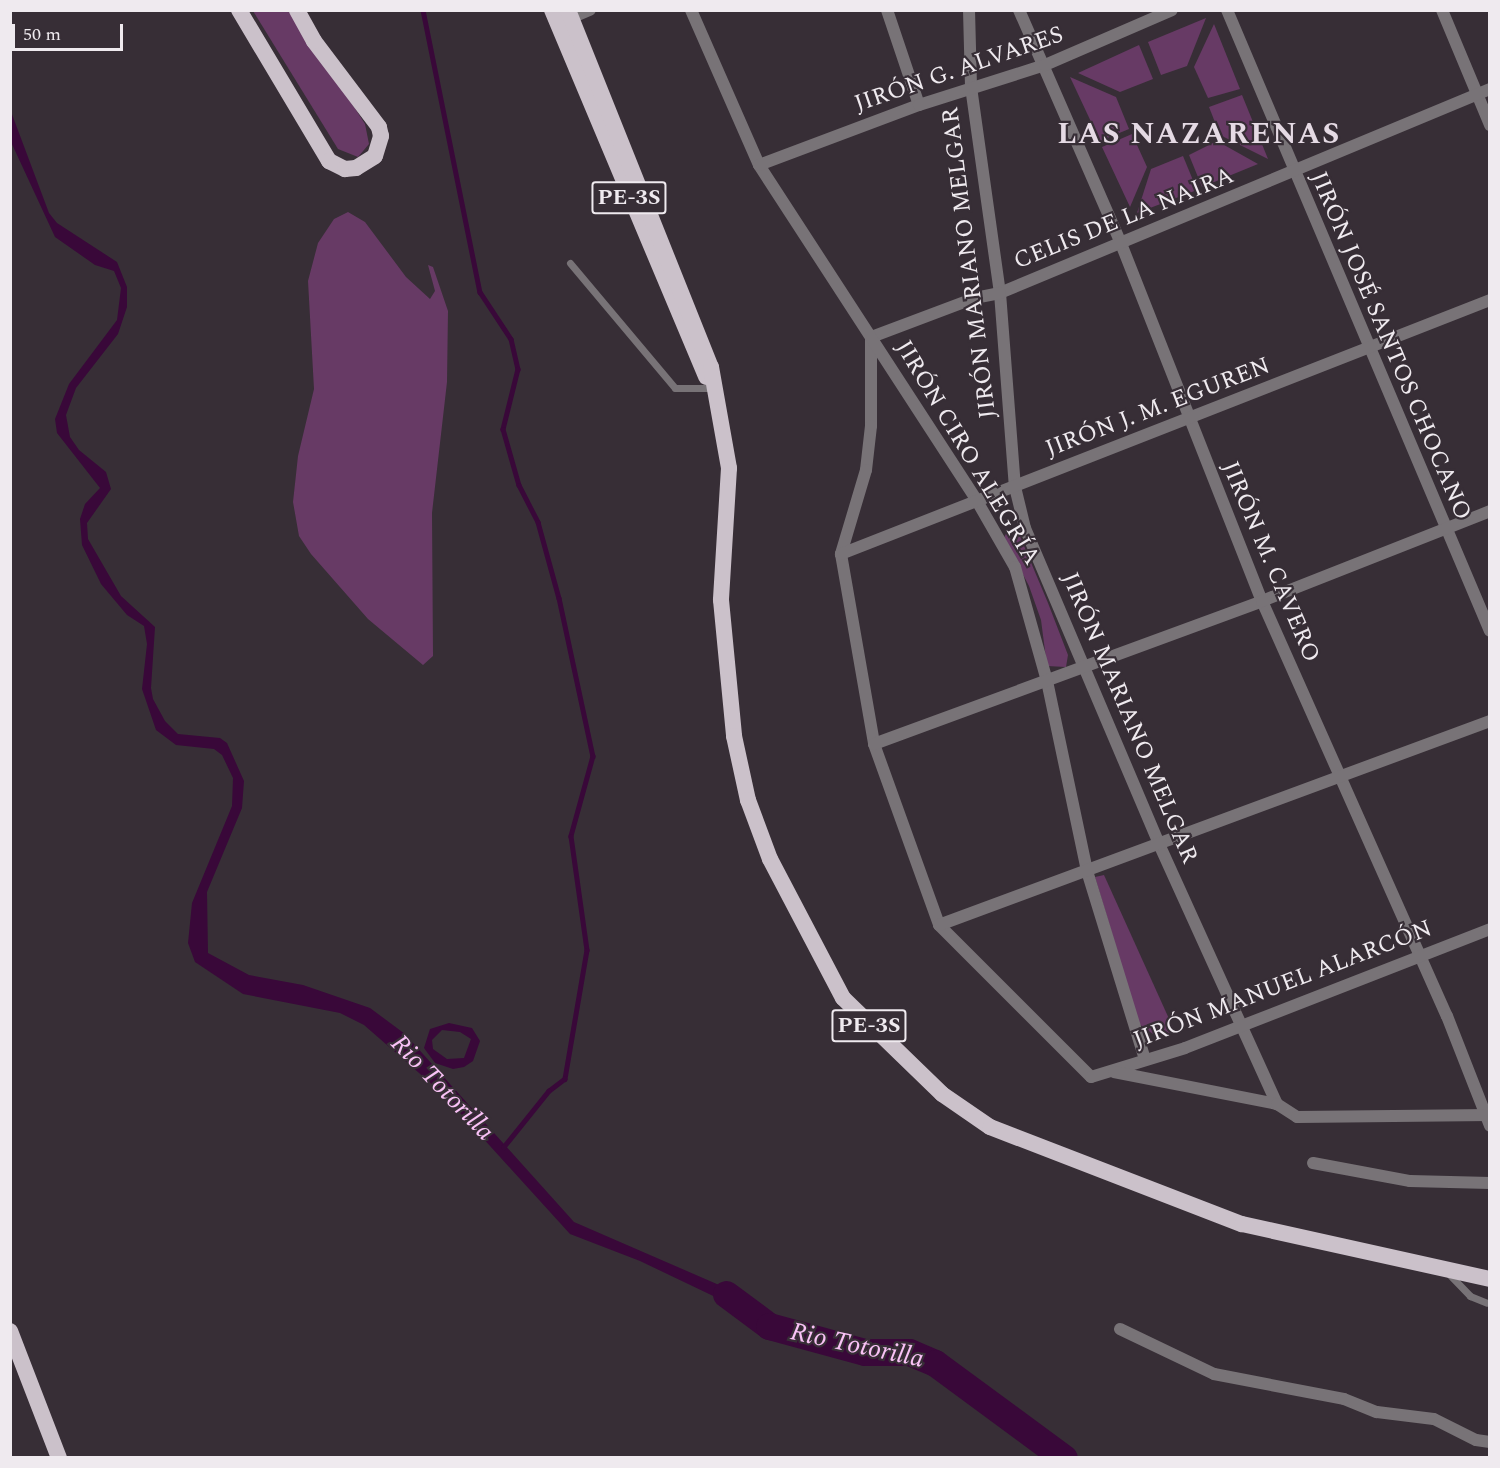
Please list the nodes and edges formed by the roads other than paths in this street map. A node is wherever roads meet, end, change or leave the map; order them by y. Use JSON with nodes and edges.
{"nodes":[{"id":1,"x":239,"y":10,"type":"edge"},
{"id":2,"x":297,"y":10,"type":"edge"},
{"id":3,"x":590,"y":10,"type":"edge"},
{"id":4,"x":691,"y":10,"type":"edge"},
{"id":5,"x":886,"y":10,"type":"edge"},
{"id":6,"x":969,"y":10,"type":"edge"},
{"id":7,"x":1019,"y":10,"type":"edge"},
{"id":8,"x":1172,"y":10,"type":"edge"},
{"id":9,"x":1227,"y":10,"type":"edge"},
{"id":10,"x":1442,"y":10,"type":"edge"},
{"id":11,"x":562,"y":16,"type":"edge"},
{"id":12,"x":1045,"y":65,"type":"junction"},
{"id":13,"x":971,"y":87,"type":"junction"},
{"id":14,"x":1490,"y":88,"type":"edge"},
{"id":15,"x":1477,"y":93,"type":"junction"},
{"id":16,"x":919,"y":105,"type":"junction"},
{"id":17,"x":1490,"y":125,"type":"edge"},
{"id":18,"x":759,"y":165,"type":"junction"},
{"id":19,"x":1294,"y":173,"type":"junction"},
{"id":20,"x":1120,"y":241,"type":"junction"},
{"id":21,"x":570,"y":263,"type":"dead end"},
{"id":22,"x":1000,"y":293,"type":"junction"},
{"id":23,"x":1490,"y":300,"type":"edge"},
{"id":24,"x":871,"y":337,"type":"junction"},
{"id":25,"x":1368,"y":350,"type":"junction"},
{"id":26,"x":712,"y":385,"type":"junction"},
{"id":27,"x":1188,"y":419,"type":"junction"},
{"id":28,"x":1015,"y":487,"type":"junction"},
{"id":29,"x":977,"y":501,"type":"junction"},
{"id":30,"x":1490,"y":511,"type":"edge"},
{"id":31,"x":1445,"y":528,"type":"junction"},
{"id":32,"x":841,"y":554,"type":"junction"},
{"id":33,"x":1262,"y":601,"type":"junction"},
{"id":34,"x":1490,"y":631,"type":"edge"},
{"id":35,"x":1085,"y":665,"type":"junction"},
{"id":36,"x":1047,"y":681,"type":"junction"},
{"id":37,"x":1490,"y":721,"type":"edge"},
{"id":38,"x":874,"y":744,"type":"junction"},
{"id":39,"x":1339,"y":778,"type":"junction"},
{"id":40,"x":1159,"y":844,"type":"junction"},
{"id":41,"x":1086,"y":871,"type":"junction"},
{"id":42,"x":939,"y":925,"type":"junction"},
{"id":43,"x":1490,"y":929,"type":"edge"},
{"id":44,"x":1420,"y":956,"type":"junction"},
{"id":45,"x":1243,"y":1024,"type":"junction"},
{"id":46,"x":1145,"y":1059,"type":"junction"},
{"id":47,"x":1114,"y":1072,"type":"junction"},
{"id":48,"x":1277,"y":1104,"type":"junction"},
{"id":49,"x":1489,"y":1119,"type":"edge"},
{"id":50,"x":1313,"y":1163,"type":"dead end"},
{"id":51,"x":1490,"y":1183,"type":"edge"},
{"id":52,"x":1444,"y":1269,"type":"junction"},
{"id":53,"x":1490,"y":1279,"type":"edge"},
{"id":54,"x":1487,"y":1303,"type":"dead end"},
{"id":55,"x":1120,"y":1329,"type":"dead end"},
{"id":56,"x":10,"y":1331,"type":"edge"},
{"id":57,"x":1490,"y":1442,"type":"edge"},
{"id":58,"x":59,"y":1458,"type":"edge"}],
"edges":[{"from":1,"to":2,"type":"highway"},
{"from":3,"to":11,"type":"street"},
{"from":4,"to":18,"type":"street","name":"JIRÓN CIRO ALEGRÍA"},
{"from":5,"to":16,"type":"street"},
{"from":6,"to":13,"type":"street","name":"JIRÓN MARIANO MELGAR"},
{"from":7,"to":12,"type":"street","name":"JIRÓN M. CAVERO"},
{"from":8,"to":12,"type":"street","name":"JIRÓN G. ALVARES"},
{"from":9,"to":19,"type":"street","name":"JIRÓN JOSÉ SANTOS CHOCANO"},
{"from":10,"to":15,"type":"street"},
{"from":11,"to":26,"type":"highway","number":"PE-3S"},
{"from":12,"to":13,"type":"street","name":"JIRÓN G. ALVARES"},
{"from":12,"to":20,"type":"street","name":"JIRÓN M. CAVERO"},
{"from":13,"to":16,"type":"street","name":"JIRÓN G. ALVARES"},
{"from":13,"to":22,"type":"street","name":"JIRÓN MARIANO MELGAR"},
{"from":14,"to":15,"type":"street","name":"CELIS DE LA NAIRA"},
{"from":15,"to":17,"type":"street"},
{"from":15,"to":19,"type":"street","name":"CELIS DE LA NAIRA"},
{"from":16,"to":18,"type":"street","name":"JIRÓN G. ALVARES"},
{"from":18,"to":24,"type":"street","name":"JIRÓN CIRO ALEGRÍA"},
{"from":19,"to":20,"type":"street","name":"CELIS DE LA NAIRA"},
{"from":19,"to":25,"type":"street","name":"JIRÓN JOSÉ SANTOS CHOCANO"},
{"from":20,"to":22,"type":"street","name":"CELIS DE LA NAIRA"},
{"from":20,"to":27,"type":"street","name":"JIRÓN M. CAVERO"},
{"from":21,"to":26,"type":"lane"},
{"from":22,"to":24,"type":"street","name":"CELIS DE LA NAIRA"},
{"from":22,"to":28,"type":"street","name":"JIRÓN MARIANO MELGAR"},
{"from":23,"to":25,"type":"street","name":"JIRÓN J. M. EGUREN"},
{"from":24,"to":29,"type":"street","name":"JIRÓN CIRO ALEGRÍA"},
{"from":24,"to":32,"type":"street"},
{"from":25,"to":27,"type":"street","name":"JIRÓN J. M. EGUREN"},
{"from":25,"to":31,"type":"street","name":"JIRÓN JOSÉ SANTOS CHOCANO"},
{"from":26,"to":52,"type":"highway","number":"PE-3S"},
{"from":27,"to":28,"type":"street","name":"JIRÓN J. M. EGUREN"},
{"from":27,"to":33,"type":"street","name":"JIRÓN M. CAVERO"},
{"from":28,"to":29,"type":"street","name":"JIRÓN J. M. EGUREN"},
{"from":28,"to":35,"type":"street","name":"JIRÓN MARIANO MELGAR"},
{"from":29,"to":32,"type":"street","name":"JIRÓN J. M. EGUREN"},
{"from":29,"to":36,"type":"street","name":"JIRÓN CIRO ALEGRÍA"},
{"from":30,"to":31,"type":"street"},
{"from":31,"to":33,"type":"street"},
{"from":31,"to":34,"type":"street","name":"JIRÓN JOSÉ SANTOS CHOCANO"},
{"from":32,"to":38,"type":"street"},
{"from":33,"to":35,"type":"street"},
{"from":33,"to":39,"type":"street","name":"JIRÓN M. CAVERO"},
{"from":35,"to":36,"type":"street"},
{"from":35,"to":40,"type":"street","name":"JIRÓN MARIANO MELGAR"},
{"from":36,"to":38,"type":"street"},
{"from":36,"to":41,"type":"street","name":"JIRÓN CIRO ALEGRÍA"},
{"from":37,"to":39,"type":"street"},
{"from":38,"to":42,"type":"street"},
{"from":39,"to":40,"type":"street"},
{"from":39,"to":44,"type":"street","name":"JIRÓN M. CAVERO"},
{"from":40,"to":41,"type":"street"},
{"from":40,"to":45,"type":"street","name":"JIRÓN MARIANO MELGAR"},
{"from":41,"to":42,"type":"street"},
{"from":41,"to":46,"type":"street","name":"JIRÓN CIRO ALEGRÍA"},
{"from":42,"to":47,"type":"street","name":"JIRÓN MANUEL ALARCÓN"},
{"from":43,"to":44,"type":"street","name":"JIRÓN MANUEL ALARCÓN"},
{"from":44,"to":45,"type":"street","name":"JIRÓN MANUEL ALARCÓN"},
{"from":44,"to":49,"type":"street","name":"JIRÓN M. CAVERO"},
{"from":45,"to":46,"type":"street","name":"JIRÓN MANUEL ALARCÓN"},
{"from":45,"to":48,"type":"street","name":"JIRÓN MARIANO MELGAR"},
{"from":46,"to":47,"type":"street","name":"JIRÓN MANUEL ALARCÓN"},
{"from":47,"to":48,"type":"street"},
{"from":48,"to":49,"type":"street"},
{"from":50,"to":51,"type":"street"},
{"from":52,"to":53,"type":"highway","number":"PE-3S"},
{"from":52,"to":54,"type":"lane"},
{"from":55,"to":57,"type":"street"},
{"from":56,"to":58,"type":"highway"}]}
